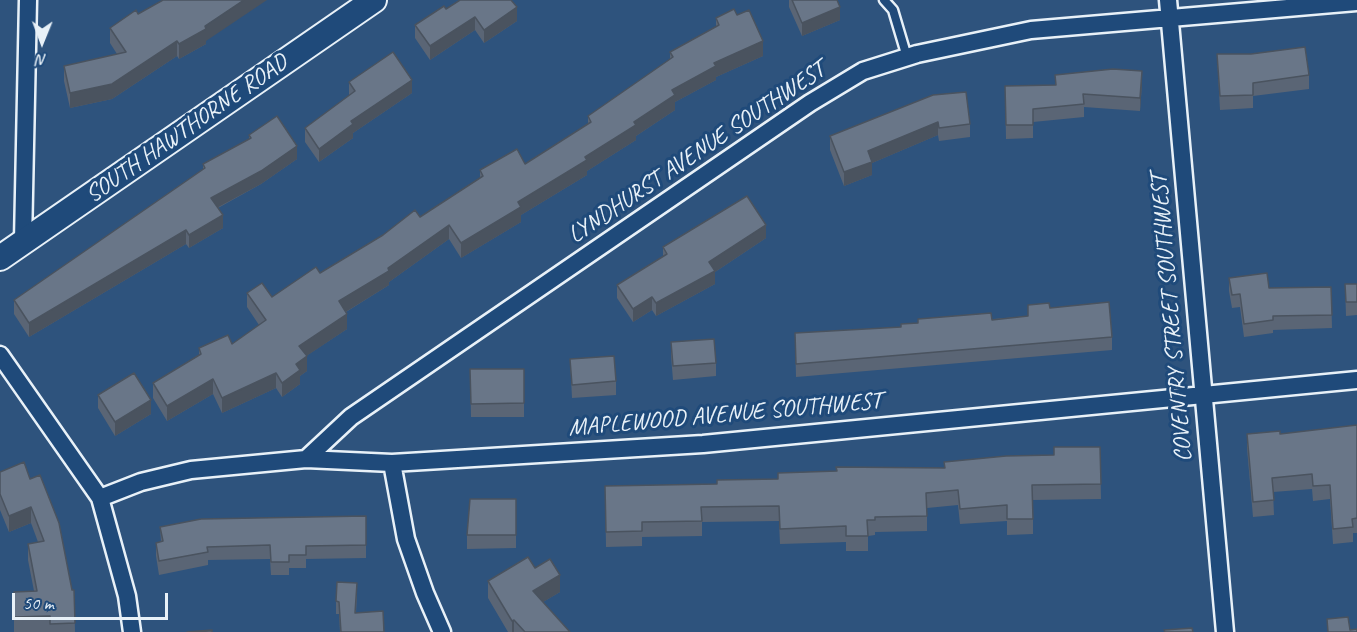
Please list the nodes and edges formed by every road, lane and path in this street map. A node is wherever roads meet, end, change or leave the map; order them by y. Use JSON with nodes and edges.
{"nodes":[{"id":1,"x":28,"y":0,"type":"edge"},
{"id":2,"x":374,"y":0,"type":"edge"},
{"id":3,"x":884,"y":0,"type":"edge"},
{"id":4,"x":1168,"y":0,"type":"edge"},
{"id":5,"x":1357,"y":2,"type":"edge"},
{"id":6,"x":1169,"y":20,"type":"junction"},
{"id":7,"x":907,"y":57,"type":"junction"},
{"id":8,"x":23,"y":241,"type":"junction"},
{"id":9,"x":0,"y":258,"type":"edge"},
{"id":10,"x":0,"y":355,"type":"edge"},
{"id":11,"x":1357,"y":380,"type":"edge"},
{"id":12,"x":1203,"y":394,"type":"junction"},
{"id":13,"x":306,"y":459,"type":"junction"},
{"id":14,"x":392,"y":463,"type":"junction"},
{"id":15,"x":100,"y":498,"type":"junction"},
{"id":16,"x":132,"y":632,"type":"edge"},
{"id":17,"x":442,"y":632,"type":"edge"},
{"id":18,"x":1225,"y":632,"type":"edge"}],
"edges":[{"from":1,"to":8,"type":"street"},
{"from":2,"to":8,"type":"main road","name":"SOUTH HAWTHORNE ROAD"},
{"from":3,"to":7,"type":"lane"},
{"from":4,"to":6,"type":"street","name":"COVENTRY STREET SOUTHWEST"},
{"from":5,"to":6,"type":"street","name":"LYNDHURST AVENUE SOUTHWEST"},
{"from":6,"to":7,"type":"street","name":"LYNDHURST AVENUE SOUTHWEST"},
{"from":6,"to":12,"type":"street","name":"COVENTRY STREET SOUTHWEST"},
{"from":7,"to":13,"type":"street","name":"LYNDHURST AVENUE SOUTHWEST"},
{"from":8,"to":9,"type":"main road","name":"SOUTH HAWTHORNE ROAD"},
{"from":10,"to":15,"type":"street"},
{"from":11,"to":12,"type":"street","name":"MAPLEWOOD AVENUE SOUTHWEST"},
{"from":12,"to":14,"type":"street","name":"MAPLEWOOD AVENUE SOUTHWEST"},
{"from":12,"to":18,"type":"street","name":"COVENTRY STREET SOUTHWEST"},
{"from":13,"to":14,"type":"street","name":"MAPLEWOOD AVENUE SOUTHWEST"},
{"from":13,"to":15,"type":"street","name":"MAPLEWOOD AVENUE SOUTHWEST"},
{"from":14,"to":17,"type":"street"},
{"from":15,"to":16,"type":"street"}]}
